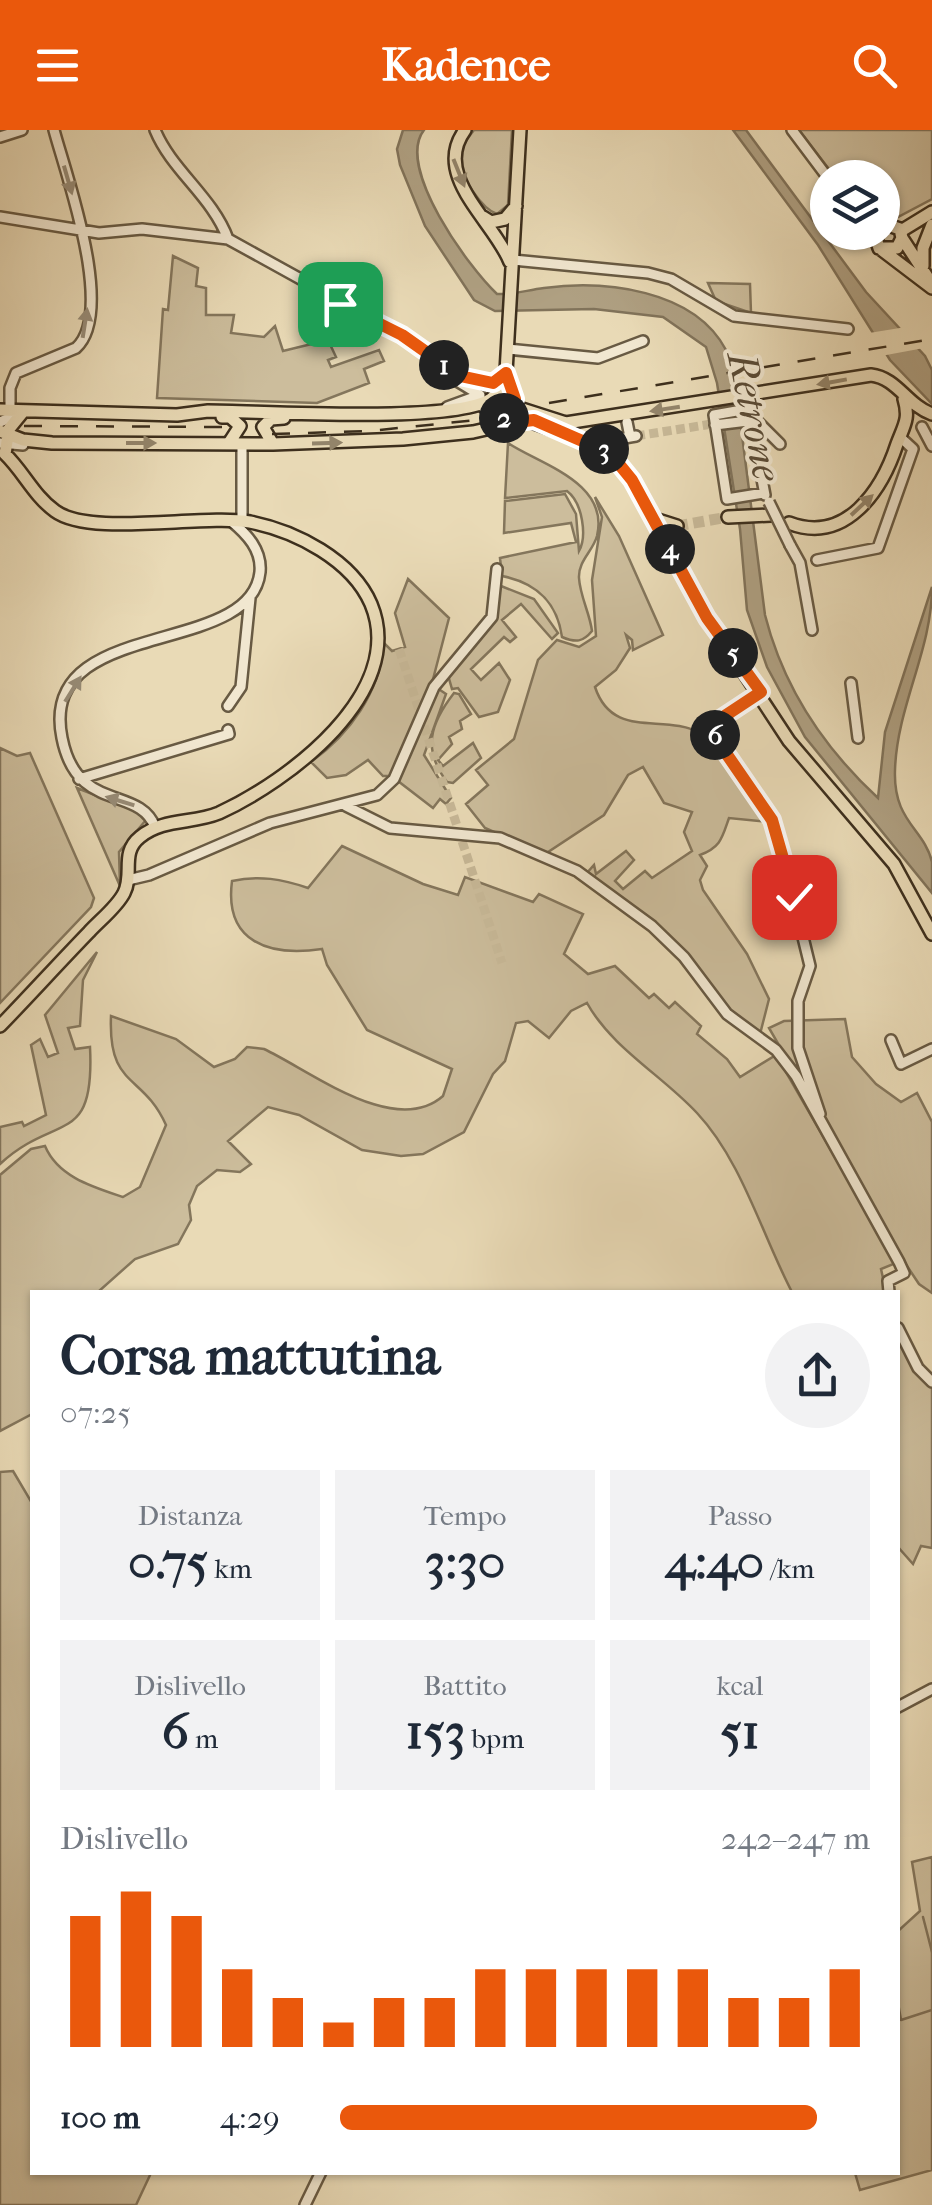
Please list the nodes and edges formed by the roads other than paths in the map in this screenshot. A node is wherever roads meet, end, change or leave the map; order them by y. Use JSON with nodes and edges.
{"nodes":[{"id":1,"x":22,"y":130,"type":"edge"},
{"id":2,"x":54,"y":130,"type":"edge"},
{"id":3,"x":155,"y":130,"type":"edge"},
{"id":4,"x":465,"y":130,"type":"edge"},
{"id":5,"x":520,"y":130,"type":"edge"},
{"id":6,"x":792,"y":130,"type":"edge"},
{"id":7,"x":0,"y":137,"type":"edge"},
{"id":8,"x":814,"y":160,"type":"edge"},
{"id":9,"x":516,"y":206,"type":"junction"},
{"id":10,"x":932,"y":212,"type":"edge"},
{"id":11,"x":480,"y":215,"type":"junction"},
{"id":12,"x":0,"y":217,"type":"edge"},
{"id":13,"x":932,"y":225,"type":"edge"},
{"id":14,"x":83,"y":230,"type":"junction"},
{"id":15,"x":901,"y":234,"type":"joint"},
{"id":16,"x":228,"y":240,"type":"junction"},
{"id":17,"x":882,"y":250,"type":"edge"},
{"id":18,"x":512,"y":269,"type":"junction"},
{"id":19,"x":923,"y":270,"type":"junction"},
{"id":20,"x":932,"y":286,"type":"edge"},
{"id":21,"x":848,"y":329,"type":"dead end"},
{"id":22,"x":643,"y":341,"type":"dead end"},
{"id":23,"x":507,"y":349,"type":"junction"},
{"id":24,"x":443,"y":365,"type":"junction"},
{"id":25,"x":505,"y":376,"type":"junction"},
{"id":26,"x":902,"y":394,"type":"junction"},
{"id":27,"x":514,"y":399,"type":"junction"},
{"id":28,"x":444,"y":408,"type":"junction"},
{"id":29,"x":746,"y":410,"type":"junction"},
{"id":30,"x":11,"y":411,"type":"edge"},
{"id":31,"x":178,"y":414,"type":"junction"},
{"id":32,"x":344,"y":414,"type":"junction"},
{"id":33,"x":613,"y":418,"type":"junction"},
{"id":34,"x":716,"y":419,"type":"junction"},
{"id":35,"x":929,"y":420,"type":"edge"},
{"id":36,"x":0,"y":422,"type":"edge"},
{"id":37,"x":627,"y":422,"type":"dead end"},
{"id":38,"x":498,"y":424,"type":"junction"},
{"id":39,"x":901,"y":435,"type":"junction"},
{"id":40,"x":613,"y":440,"type":"dead end"},
{"id":41,"x":52,"y":443,"type":"junction"},
{"id":42,"x":236,"y":444,"type":"junction"},
{"id":43,"x":273,"y":444,"type":"junction"},
{"id":44,"x":780,"y":444,"type":"dead end"},
{"id":45,"x":598,"y":445,"type":"junction"},
{"id":46,"x":932,"y":446,"type":"edge"},
{"id":47,"x":5,"y":447,"type":"edge"},
{"id":48,"x":765,"y":508,"type":"junction"},
{"id":49,"x":730,"y":517,"type":"tunnel mouth"},
{"id":50,"x":654,"y":519,"type":"junction"},
{"id":51,"x":237,"y":521,"type":"junction"},
{"id":52,"x":789,"y":523,"type":"dead end"},
{"id":53,"x":671,"y":550,"type":"junction"},
{"id":54,"x":809,"y":561,"type":"junction"},
{"id":55,"x":497,"y":569,"type":"dead end"},
{"id":56,"x":250,"y":598,"type":"junction"},
{"id":57,"x":812,"y":630,"type":"dead end"},
{"id":58,"x":851,"y":683,"type":"dead end"},
{"id":59,"x":761,"y":692,"type":"junction"},
{"id":60,"x":228,"y":706,"type":"dead end"},
{"id":61,"x":228,"y":730,"type":"dead end"},
{"id":62,"x":858,"y":738,"type":"dead end"},
{"id":63,"x":79,"y":779,"type":"junction"},
{"id":64,"x":346,"y":806,"type":"junction"},
{"id":65,"x":155,"y":826,"type":"junction"},
{"id":66,"x":128,"y":880,"type":"junction"},
{"id":67,"x":932,"y":934,"type":"edge"},
{"id":68,"x":0,"y":1026,"type":"edge"},
{"id":69,"x":891,"y":1040,"type":"dead end"},
{"id":70,"x":932,"y":1049,"type":"edge"},
{"id":71,"x":823,"y":1126,"type":"junction"},
{"id":72,"x":889,"y":1290,"type":"edge"},
{"id":73,"x":900,"y":1332,"type":"edge"},
{"id":74,"x":932,"y":1382,"type":"edge"},
{"id":75,"x":932,"y":1689,"type":"edge"},
{"id":76,"x":900,"y":1705,"type":"edge"},
{"id":77,"x":320,"y":2175,"type":"edge"},
{"id":78,"x":305,"y":2205,"type":"edge"}],
"edges":[{"from":1,"to":7,"type":"street"},
{"from":2,"to":14,"type":"street","one_way":true},
{"from":3,"to":16,"type":"street"},
{"from":4,"to":11,"type":"main road","one_way":true},
{"from":5,"to":9,"type":"main road"},
{"from":6,"to":8,"type":"street"},
{"from":9,"to":11,"type":"main road"},
{"from":9,"to":18,"type":"main road"},
{"from":10,"to":15,"type":"main road"},
{"from":11,"to":18,"type":"main road"},
{"from":12,"to":14,"type":"street"},
{"from":13,"to":19,"type":"main road"},
{"from":14,"to":16,"type":"street"},
{"from":30,"to":14,"type":"street","one_way":true},
{"from":15,"to":19,"type":"main road"},
{"from":16,"to":24,"type":"street"},
{"from":17,"to":20,"type":"main road"},
{"from":18,"to":21,"type":"street"},
{"from":18,"to":23,"type":"main road"},
{"from":19,"to":20,"type":"main road"},
{"from":22,"to":23,"type":"street"},
{"from":23,"to":25,"type":"main road"},
{"from":24,"to":25,"type":"street"},
{"from":24,"to":28,"type":"street"},
{"from":25,"to":27,"type":"main road"},
{"from":25,"to":28,"type":"main road"},
{"from":26,"to":29,"type":"main road","one_way":true},
{"from":26,"to":35,"type":"main road"},
{"from":26,"to":39,"type":"main road"},
{"from":27,"to":28,"type":"main road"},
{"from":27,"to":33,"type":"main road"},
{"from":27,"to":38,"type":"main road"},
{"from":28,"to":32,"type":"main road"},
{"from":29,"to":34,"type":"main road"},
{"from":29,"to":34,"type":"street"},
{"from":29,"to":44,"type":"street"},
{"from":29,"to":48,"type":"street"},
{"from":30,"to":31,"type":"main road"},
{"from":30,"to":36,"type":"street"},
{"from":30,"to":47,"type":"main road"},
{"from":31,"to":32,"type":"main road"},
{"from":31,"to":42,"type":"main road"},
{"from":32,"to":43,"type":"main road"},
{"from":34,"to":33,"type":"main road","one_way":true},
{"from":33,"to":45,"type":"main road"},
{"from":34,"to":48,"type":"street"},
{"from":35,"to":39,"type":"main road"},
{"from":35,"to":46,"type":"street"},
{"from":37,"to":40,"type":"street"},
{"from":43,"to":38,"type":"main road","one_way":true},
{"from":38,"to":45,"type":"main road"},
{"from":52,"to":39,"type":"main road","one_way":true},
{"from":39,"to":54,"type":"street"},
{"from":41,"to":42,"type":"main road","one_way":true},
{"from":41,"to":47,"type":"main road"},
{"from":41,"to":47,"type":"main road"},
{"from":42,"to":43,"type":"main road"},
{"from":42,"to":51,"type":"street"},
{"from":45,"to":50,"type":"main road"},
{"from":47,"to":51,"type":"main road"},
{"from":48,"to":49,"type":"main road"},
{"from":48,"to":54,"type":"street","bridge":true},
{"from":50,"to":53,"type":"main road"},
{"from":50,"to":53,"type":"main road"},
{"from":51,"to":56,"type":"street"},
{"from":51,"to":65,"type":"main road"},
{"from":53,"to":59,"type":"main road"},
{"from":54,"to":57,"type":"street"},
{"from":55,"to":64,"type":"street"},
{"from":56,"to":60,"type":"street"},
{"from":63,"to":56,"type":"street","one_way":true},
{"from":58,"to":62,"type":"street"},
{"from":59,"to":67,"type":"main road"},
{"from":59,"to":71,"type":"street"},
{"from":61,"to":63,"type":"street"},
{"from":65,"to":63,"type":"street","one_way":true},
{"from":64,"to":66,"type":"street"},
{"from":64,"to":71,"type":"street"},
{"from":65,"to":66,"type":"main road"},
{"from":66,"to":68,"type":"main road"},
{"from":69,"to":70,"type":"street"},
{"from":71,"to":72,"type":"street"},
{"from":73,"to":74,"type":"street"},
{"from":75,"to":76,"type":"street"},
{"from":77,"to":78,"type":"street"}]}
